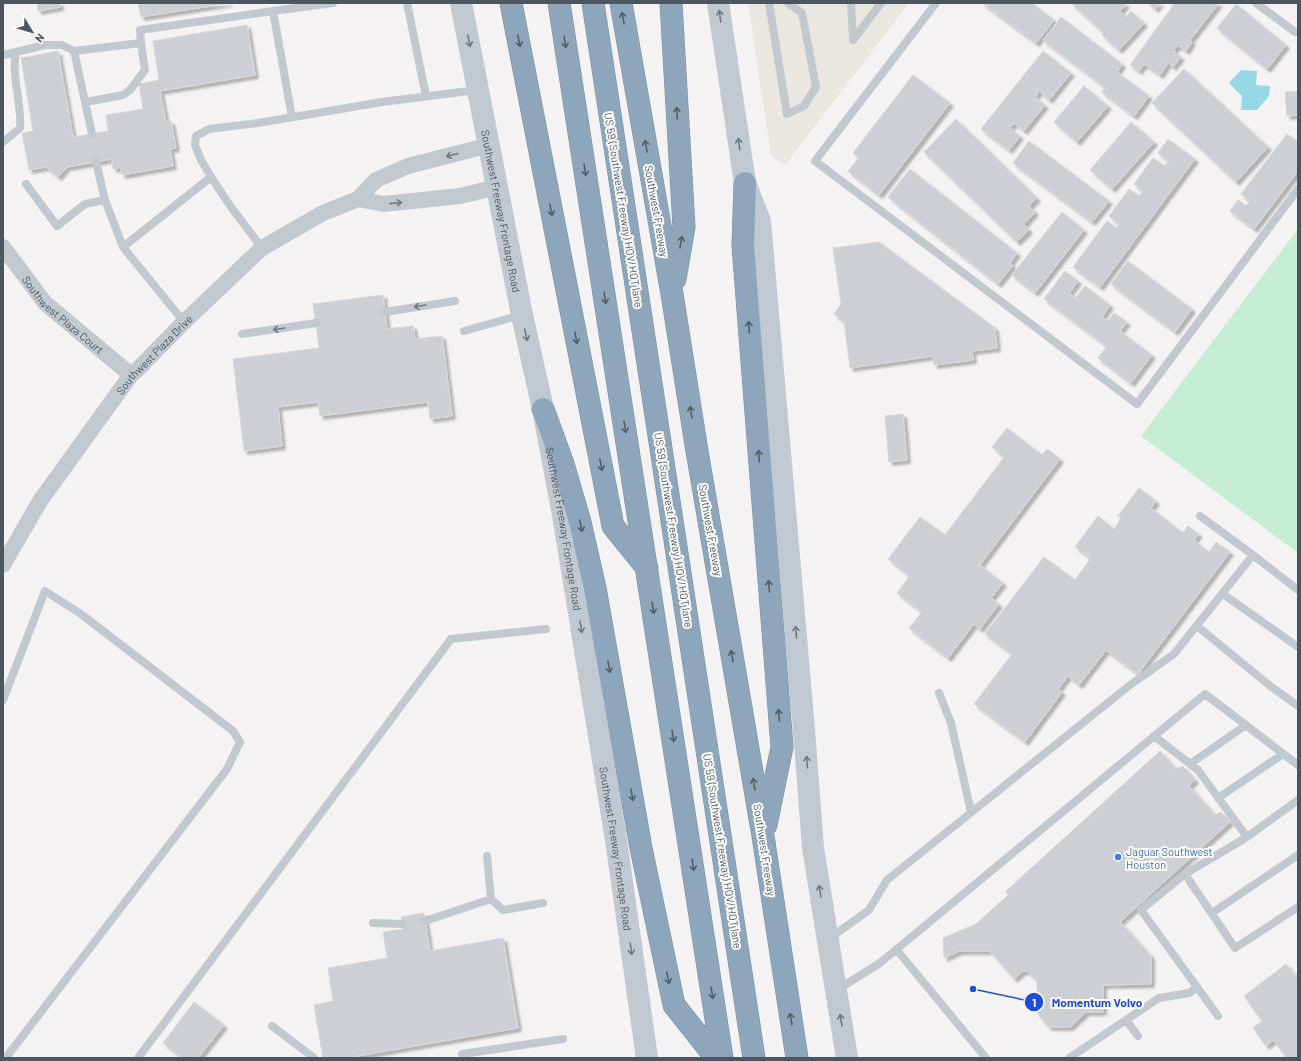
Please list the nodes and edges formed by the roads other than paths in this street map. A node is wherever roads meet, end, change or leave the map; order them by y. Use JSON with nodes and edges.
{"nodes":[{"id":1,"x":333,"y":3,"type":"edge"},
{"id":2,"x":407,"y":3,"type":"edge"},
{"id":3,"x":461,"y":3,"type":"edge"},
{"id":4,"x":511,"y":3,"type":"edge"},
{"id":5,"x":559,"y":3,"type":"edge"},
{"id":6,"x":593,"y":3,"type":"edge"},
{"id":7,"x":621,"y":3,"type":"edge"},
{"id":8,"x":671,"y":3,"type":"edge"},
{"id":9,"x":718,"y":3,"type":"edge"},
{"id":10,"x":769,"y":3,"type":"edge"},
{"id":11,"x":788,"y":3,"type":"edge"},
{"id":12,"x":851,"y":3,"type":"edge"},
{"id":13,"x":881,"y":3,"type":"edge"},
{"id":14,"x":936,"y":3,"type":"edge"},
{"id":15,"x":1256,"y":3,"type":"edge"},
{"id":16,"x":273,"y":12,"type":"junction"},
{"id":17,"x":1295,"y":32,"type":"dead end"},
{"id":18,"x":141,"y":43,"type":"junction"},
{"id":19,"x":74,"y":51,"type":"junction"},
{"id":20,"x":16,"y":52,"type":"junction"},
{"id":21,"x":3,"y":55,"type":"edge"},
{"id":22,"x":478,"y":89,"type":"junction"},
{"id":23,"x":426,"y":96,"type":"junction"},
{"id":24,"x":86,"y":102,"type":"junction"},
{"id":25,"x":292,"y":117,"type":"junction"},
{"id":26,"x":92,"y":134,"type":"dead end"},
{"id":27,"x":3,"y":142,"type":"edge"},
{"id":28,"x":490,"y":145,"type":"junction"},
{"id":29,"x":96,"y":162,"type":"dead end"},
{"id":30,"x":211,"y":177,"type":"junction"},
{"id":31,"x":745,"y":183,"type":"junction"},
{"id":32,"x":26,"y":184,"type":"dead end"},
{"id":33,"x":497,"y":187,"type":"junction"},
{"id":34,"x":1298,"y":189,"type":"edge"},
{"id":35,"x":358,"y":199,"type":"junction"},
{"id":36,"x":105,"y":200,"type":"junction"},
{"id":37,"x":124,"y":247,"type":"junction"},
{"id":38,"x":3,"y":248,"type":"edge"},
{"id":39,"x":262,"y":248,"type":"junction"},
{"id":40,"x":672,"y":294,"type":"junction"},
{"id":41,"x":455,"y":301,"type":"dead end"},
{"id":42,"x":385,"y":312,"type":"dead end"},
{"id":43,"x":522,"y":314,"type":"junction"},
{"id":44,"x":184,"y":322,"type":"junction"},
{"id":45,"x":316,"y":323,"type":"dead end"},
{"id":46,"x":464,"y":331,"type":"dead end"},
{"id":47,"x":242,"y":334,"type":"dead end"},
{"id":48,"x":131,"y":375,"type":"junction"},
{"id":49,"x":543,"y":409,"type":"junction"},
{"id":50,"x":1200,"y":516,"type":"dead end"},
{"id":51,"x":1253,"y":556,"type":"junction"},
{"id":52,"x":3,"y":565,"type":"edge"},
{"id":53,"x":647,"y":569,"type":"junction"},
{"id":54,"x":1298,"y":590,"type":"edge"},
{"id":55,"x":1223,"y":594,"type":"junction"},
{"id":56,"x":1197,"y":626,"type":"junction"},
{"id":57,"x":546,"y":629,"type":"dead end"},
{"id":58,"x":1298,"y":647,"type":"edge"},
{"id":59,"x":939,"y":692,"type":"dead end"},
{"id":60,"x":3,"y":700,"type":"edge"},
{"id":61,"x":1298,"y":706,"type":"edge"},
{"id":62,"x":1246,"y":725,"type":"junction"},
{"id":63,"x":1154,"y":736,"type":"junction"},
{"id":64,"x":1283,"y":754,"type":"junction"},
{"id":65,"x":1190,"y":764,"type":"junction"},
{"id":66,"x":1298,"y":765,"type":"edge"},
{"id":67,"x":1218,"y":798,"type":"junction"},
{"id":68,"x":1298,"y":800,"type":"edge"},
{"id":69,"x":971,"y":812,"type":"junction"},
{"id":70,"x":763,"y":836,"type":"junction"},
{"id":71,"x":1247,"y":837,"type":"junction"},
{"id":72,"x":1298,"y":855,"type":"edge"},
{"id":73,"x":487,"y":856,"type":"dead end"},
{"id":74,"x":1185,"y":874,"type":"junction"},
{"id":75,"x":491,"y":899,"type":"junction"},
{"id":76,"x":543,"y":903,"type":"dead end"},
{"id":77,"x":1298,"y":907,"type":"edge"},
{"id":78,"x":1212,"y":913,"type":"junction"},
{"id":79,"x":425,"y":921,"type":"dead end"},
{"id":80,"x":373,"y":923,"type":"dead end"},
{"id":81,"x":402,"y":924,"type":"dead end"},
{"id":82,"x":828,"y":940,"type":"junction"},
{"id":83,"x":896,"y":949,"type":"junction"},
{"id":84,"x":1197,"y":987,"type":"junction"},
{"id":85,"x":836,"y":990,"type":"junction"},
{"id":86,"x":1218,"y":1016,"type":"dead end"},
{"id":87,"x":1126,"y":1020,"type":"junction"},
{"id":88,"x":272,"y":1026,"type":"dead end"},
{"id":89,"x":1138,"y":1036,"type":"dead end"},
{"id":90,"x":563,"y":1039,"type":"dead end"},
{"id":91,"x":462,"y":1054,"type":"dead end"},
{"id":92,"x":5,"y":1055,"type":"edge"},
{"id":93,"x":138,"y":1058,"type":"edge"},
{"id":94,"x":314,"y":1058,"type":"edge"},
{"id":95,"x":647,"y":1058,"type":"edge"},
{"id":96,"x":716,"y":1058,"type":"edge"},
{"id":97,"x":722,"y":1058,"type":"edge"},
{"id":98,"x":754,"y":1058,"type":"edge"},
{"id":99,"x":797,"y":1058,"type":"edge"},
{"id":100,"x":847,"y":1058,"type":"edge"},
{"id":101,"x":986,"y":1058,"type":"edge"},
{"id":102,"x":1069,"y":1058,"type":"edge"}],
"edges":[{"from":1,"to":16,"type":"lane"},
{"from":2,"to":23,"type":"lane"},
{"from":3,"to":22,"type":"main road","name":"Southwest Freeway Frontage Road","one_way":true},
{"from":4,"to":53,"type":"highway","one_way":true},
{"from":5,"to":53,"type":"highway","one_way":true},
{"from":6,"to":98,"type":"highway","name":"US 59 (Southwest Freeway) HOV/HOT lane"},
{"from":40,"to":7,"type":"highway","name":"Southwest Freeway","one_way":true},
{"from":40,"to":8,"type":"highway","one_way":true},
{"from":31,"to":9,"type":"main road","one_way":true},
{"from":10,"to":11,"type":"lane"},
{"from":12,"to":13,"type":"lane"},
{"from":14,"to":34,"type":"lane"},
{"from":15,"to":17,"type":"lane"},
{"from":16,"to":18,"type":"lane"},
{"from":16,"to":25,"type":"lane"},
{"from":18,"to":19,"type":"lane"},
{"from":18,"to":24,"type":"lane"},
{"from":19,"to":20,"type":"lane"},
{"from":19,"to":24,"type":"lane"},
{"from":20,"to":21,"type":"lane"},
{"from":20,"to":27,"type":"lane"},
{"from":22,"to":23,"type":"lane"},
{"from":22,"to":28,"type":"main road","name":"Southwest Freeway Frontage Road"},
{"from":23,"to":25,"type":"lane"},
{"from":24,"to":26,"type":"lane"},
{"from":25,"to":30,"type":"lane"},
{"from":28,"to":33,"type":"main road","name":"Southwest Freeway Frontage Road"},
{"from":28,"to":35,"type":"street","name":"Southwest Plaza Drive","one_way":true},
{"from":29,"to":36,"type":"lane"},
{"from":30,"to":37,"type":"lane"},
{"from":30,"to":39,"type":"lane"},
{"from":70,"to":31,"type":"highway","one_way":true},
{"from":82,"to":31,"type":"main road","one_way":true},
{"from":32,"to":36,"type":"lane"},
{"from":35,"to":33,"type":"street","one_way":true},
{"from":33,"to":43,"type":"main road","name":"Southwest Freeway Frontage Road"},
{"from":35,"to":39,"type":"street","name":"Southwest Plaza Drive"},
{"from":36,"to":37,"type":"lane"},
{"from":37,"to":44,"type":"lane"},
{"from":38,"to":48,"type":"street","name":"Southwest Plaza Court"},
{"from":39,"to":44,"type":"street","name":"Southwest Plaza Drive"},
{"from":70,"to":40,"type":"highway","name":"Southwest Freeway","one_way":true},
{"from":41,"to":42,"type":"lane","one_way":true},
{"from":43,"to":46,"type":"lane"},
{"from":43,"to":49,"type":"main road","name":"Southwest Freeway Frontage Road","one_way":true},
{"from":44,"to":48,"type":"street","name":"Southwest Plaza Drive"},
{"from":45,"to":47,"type":"lane","one_way":true},
{"from":48,"to":52,"type":"street","name":"Southwest Plaza Drive"},
{"from":49,"to":95,"type":"main road","name":"Southwest Freeway Frontage Road","one_way":true},
{"from":49,"to":96,"type":"highway","one_way":true},
{"from":50,"to":51,"type":"lane"},
{"from":51,"to":54,"type":"lane"},
{"from":51,"to":55,"type":"lane"},
{"from":53,"to":97,"type":"highway","one_way":true},
{"from":55,"to":56,"type":"lane"},
{"from":55,"to":58,"type":"lane"},
{"from":56,"to":61,"type":"lane"},
{"from":56,"to":69,"type":"lane"},
{"from":57,"to":93,"type":"lane"},
{"from":59,"to":69,"type":"lane"},
{"from":60,"to":92,"type":"lane"},
{"from":62,"to":63,"type":"lane"},
{"from":62,"to":64,"type":"lane"},
{"from":62,"to":65,"type":"lane"},
{"from":63,"to":65,"type":"lane"},
{"from":63,"to":83,"type":"lane"},
{"from":64,"to":66,"type":"lane"},
{"from":64,"to":67,"type":"lane"},
{"from":65,"to":67,"type":"lane"},
{"from":67,"to":71,"type":"lane"},
{"from":68,"to":71,"type":"lane"},
{"from":69,"to":82,"type":"lane"},
{"from":99,"to":70,"type":"highway","name":"Southwest Freeway","one_way":true},
{"from":71,"to":74,"type":"lane"},
{"from":72,"to":78,"type":"lane"},
{"from":73,"to":75,"type":"lane"},
{"from":74,"to":78,"type":"lane"},
{"from":74,"to":84,"type":"lane"},
{"from":75,"to":76,"type":"lane"},
{"from":75,"to":79,"type":"lane"},
{"from":77,"to":78,"type":"lane"},
{"from":80,"to":81,"type":"lane"},
{"from":82,"to":85,"type":"main road"},
{"from":83,"to":85,"type":"lane"},
{"from":83,"to":101,"type":"lane"},
{"from":84,"to":86,"type":"lane"},
{"from":84,"to":87,"type":"lane"},
{"from":100,"to":85,"type":"main road","one_way":true},
{"from":87,"to":89,"type":"lane"},
{"from":87,"to":102,"type":"lane"},
{"from":88,"to":94,"type":"lane"},
{"from":90,"to":91,"type":"lane"}]}
